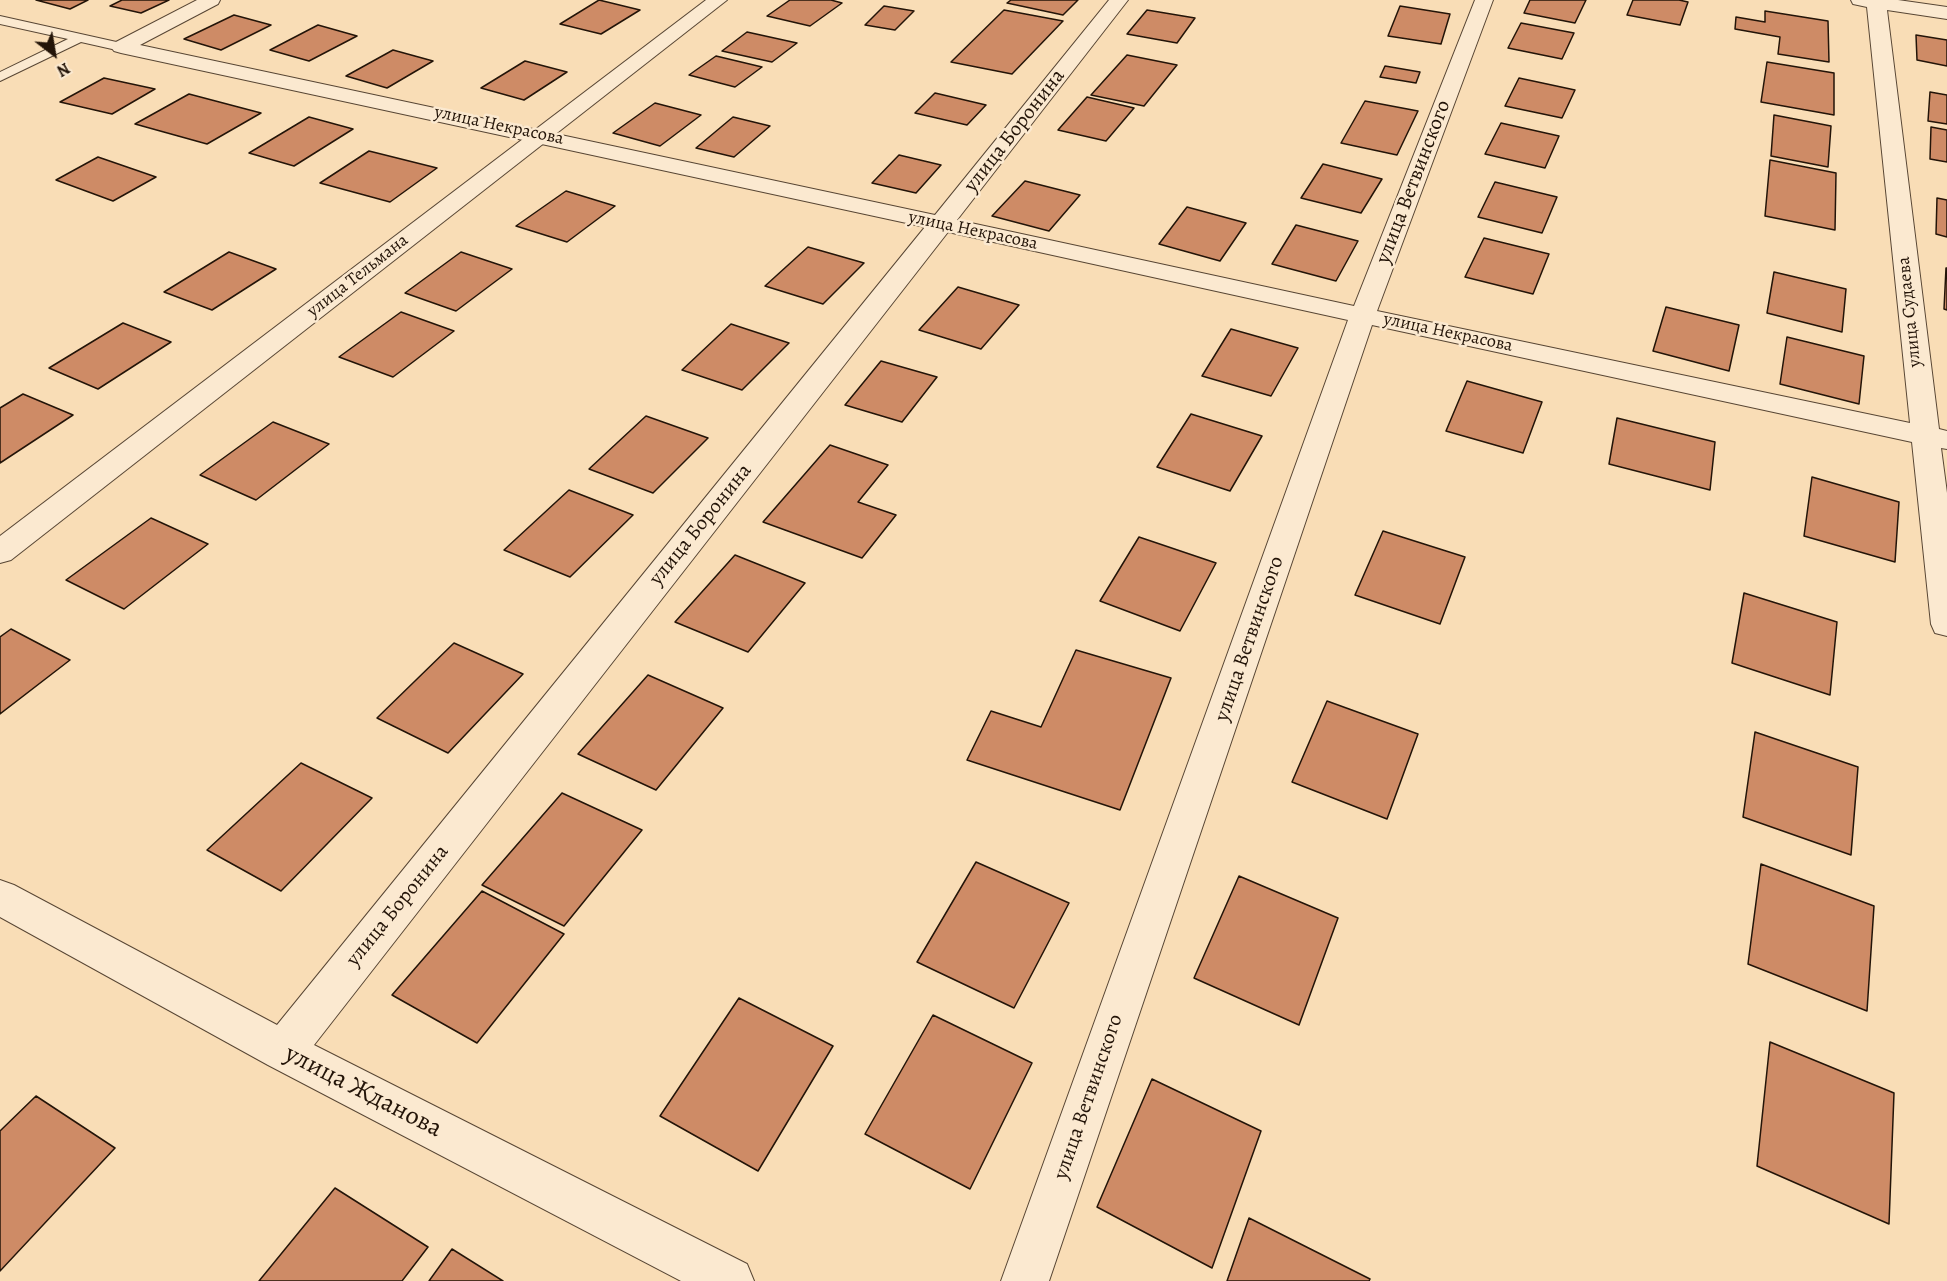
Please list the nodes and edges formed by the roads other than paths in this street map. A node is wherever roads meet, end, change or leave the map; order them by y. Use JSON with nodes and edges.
{"nodes":[{"id":1,"x":211,"y":0,"type":"edge"},
{"id":2,"x":718,"y":0,"type":"edge"},
{"id":3,"x":1119,"y":0,"type":"edge"},
{"id":4,"x":1484,"y":0,"type":"edge"},
{"id":5,"x":1871,"y":1,"type":"edge"},
{"id":6,"x":1947,"y":13,"type":"edge"},
{"id":7,"x":0,"y":20,"type":"edge"},
{"id":8,"x":79,"y":38,"type":"junction"},
{"id":9,"x":121,"y":47,"type":"junction"},
{"id":10,"x":0,"y":77,"type":"edge"},
{"id":11,"x":541,"y":135,"type":"junction"},
{"id":12,"x":941,"y":224,"type":"junction"},
{"id":13,"x":1363,"y":315,"type":"junction"},
{"id":14,"x":1935,"y":438,"type":"edge"},
{"id":15,"x":0,"y":552,"type":"edge"},
{"id":16,"x":1947,"y":624,"type":"edge"},
{"id":17,"x":0,"y":897,"type":"edge"},
{"id":18,"x":283,"y":1051,"type":"junction"},
{"id":19,"x":730,"y":1281,"type":"edge"},
{"id":20,"x":1025,"y":1281,"type":"edge"}],
"edges":[{"from":1,"to":9,"type":"street"},
{"from":2,"to":11,"type":"street","name":"улица Тельмана"},
{"from":3,"to":12,"type":"street","name":"улица Боронина"},
{"from":4,"to":13,"type":"street","name":"улица Ветвинского"},
{"from":5,"to":6,"type":"street"},
{"from":5,"to":14,"type":"street","name":"улица Судаева"},
{"from":7,"to":8,"type":"lane","name":"улица Некрасова"},
{"from":8,"to":9,"type":"lane","name":"улица Некрасова"},
{"from":8,"to":10,"type":"lane"},
{"from":9,"to":11,"type":"street","name":"улица Некрасова"},
{"from":11,"to":12,"type":"street","name":"улица Некрасова"},
{"from":11,"to":15,"type":"street","name":"улица Тельмана"},
{"from":12,"to":13,"type":"street","name":"улица Некрасова"},
{"from":12,"to":18,"type":"street","name":"улица Боронина"},
{"from":13,"to":14,"type":"street","name":"улица Некрасова"},
{"from":13,"to":20,"type":"street","name":"улица Ветвинского"},
{"from":14,"to":16,"type":"street","name":"улица Судаева"},
{"from":17,"to":18,"type":"street","name":"улица Жданова"},
{"from":18,"to":19,"type":"street","name":"улица Жданова"}]}
